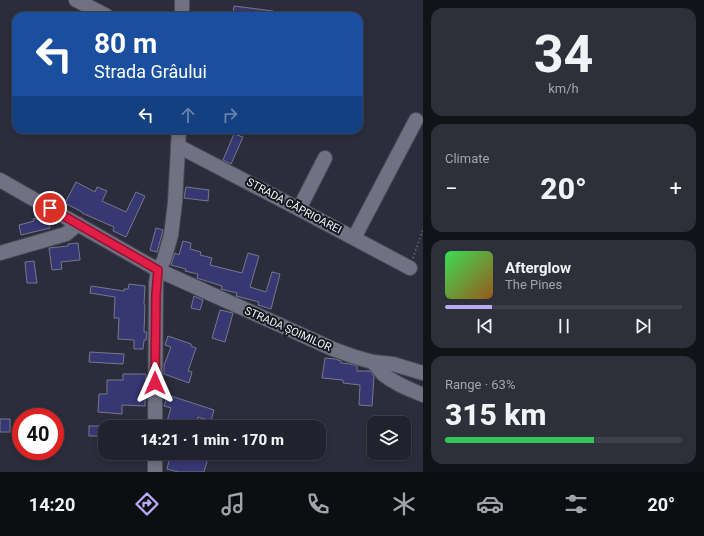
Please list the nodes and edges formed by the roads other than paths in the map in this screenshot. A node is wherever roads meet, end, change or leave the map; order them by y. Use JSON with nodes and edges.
{"nodes":[{"id":1,"x":76,"y":0,"type":"edge"},
{"id":2,"x":182,"y":0,"type":"edge"},
{"id":3,"x":99,"y":12,"type":"edge"},
{"id":4,"x":182,"y":12,"type":"edge"},
{"id":5,"x":416,"y":120,"type":"dead end"},
{"id":6,"x":178,"y":134,"type":"edge"},
{"id":7,"x":178,"y":146,"type":"junction"},
{"id":8,"x":325,"y":158,"type":"dead end"},
{"id":9,"x":0,"y":180,"type":"edge"},
{"id":10,"x":299,"y":208,"type":"junction"},
{"id":11,"x":78,"y":224,"type":"junction"},
{"id":12,"x":354,"y":238,"type":"junction"},
{"id":13,"x":0,"y":253,"type":"edge"},
{"id":14,"x":410,"y":268,"type":"road end"},
{"id":15,"x":158,"y":270,"type":"junction"},
{"id":16,"x":373,"y":362,"type":"junction"},
{"id":17,"x":423,"y":373,"type":"edge"},
{"id":18,"x":423,"y":395,"type":"edge"},
{"id":19,"x":155,"y":420,"type":"edge"},
{"id":20,"x":155,"y":460,"type":"edge"},
{"id":21,"x":155,"y":472,"type":"edge"}],
"edges":[{"from":1,"to":3,"type":"street"},
{"from":2,"to":4,"type":"street"},
{"from":5,"to":12,"type":"street"},
{"from":6,"to":7,"type":"street"},
{"from":7,"to":10,"type":"street","name":"STRADA CĂPRIOAREI"},
{"from":7,"to":15,"type":"street"},
{"from":8,"to":10,"type":"street"},
{"from":9,"to":11,"type":"street","name":"STRADA ȘOIMILOR"},
{"from":10,"to":12,"type":"street","name":"STRADA CĂPRIOAREI"},
{"from":11,"to":13,"type":"street"},
{"from":11,"to":15,"type":"street","name":"STRADA ȘOIMILOR"},
{"from":12,"to":14,"type":"street","name":"STRADA CĂPRIOAREI"},
{"from":15,"to":16,"type":"street","name":"STRADA ȘOIMILOR"},
{"from":15,"to":19,"type":"street"},
{"from":16,"to":17,"type":"street","name":"STRADA ȘOIMILOR"},
{"from":16,"to":18,"type":"street"},
{"from":20,"to":21,"type":"street"}]}
